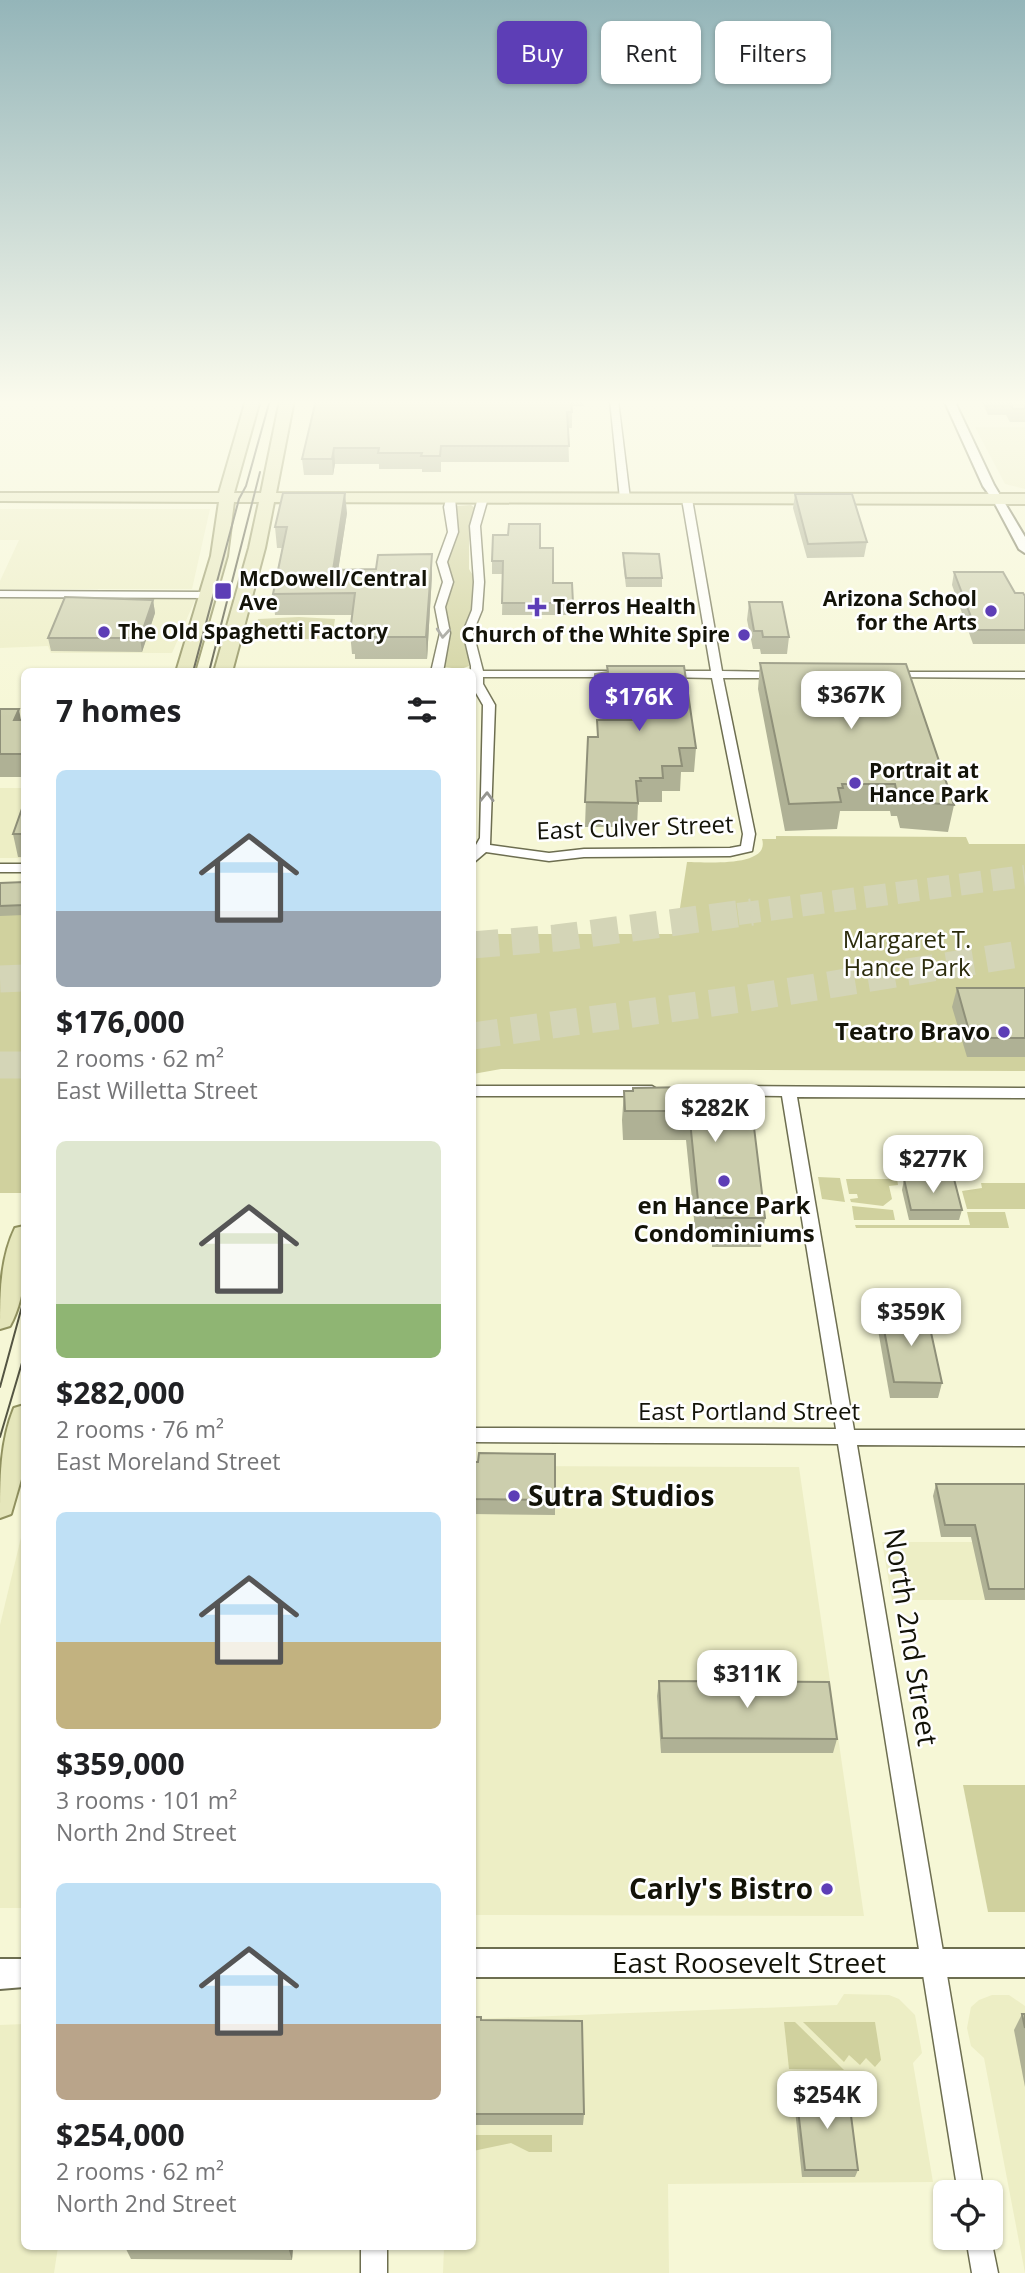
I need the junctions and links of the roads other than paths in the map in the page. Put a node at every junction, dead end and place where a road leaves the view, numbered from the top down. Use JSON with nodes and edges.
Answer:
{"nodes":[{"id":1,"x":227,"y":506,"type":"edge"},
{"id":2,"x":265,"y":506,"type":"edge"},
{"id":3,"x":449,"y":506,"type":"edge"},
{"id":4,"x":481,"y":506,"type":"edge"},
{"id":5,"x":688,"y":506,"type":"edge"},
{"id":6,"x":1003,"y":506,"type":"edge"},
{"id":7,"x":1025,"y":549,"type":"edge"},
{"id":8,"x":0,"y":594,"type":"edge"},
{"id":9,"x":208,"y":594,"type":"junction"},
{"id":10,"x":187,"y":668,"type":"edge"},
{"id":11,"x":224,"y":668,"type":"edge"},
{"id":12,"x":438,"y":668,"type":"edge"},
{"id":13,"x":474,"y":668,"type":"edge"},
{"id":14,"x":476,"y":674,"type":"edge"},
{"id":15,"x":624,"y":674,"type":"edge"},
{"id":16,"x":650,"y":674,"type":"edge"},
{"id":17,"x":717,"y":674,"type":"junction"},
{"id":18,"x":801,"y":675,"type":"edge"},
{"id":19,"x":883,"y":675,"type":"edge"},
{"id":20,"x":1025,"y":675,"type":"edge"},
{"id":21,"x":478,"y":695,"type":"edge"},
{"id":22,"x":483,"y":848,"type":"junction"},
{"id":23,"x":476,"y":856,"type":"edge"},
{"id":24,"x":0,"y":868,"type":"edge"},
{"id":25,"x":21,"y":868,"type":"edge"},
{"id":26,"x":476,"y":1091,"type":"edge"},
{"id":27,"x":666,"y":1091,"type":"edge"},
{"id":28,"x":707,"y":1091,"type":"edge"},
{"id":29,"x":789,"y":1092,"type":"junction"},
{"id":30,"x":1025,"y":1093,"type":"edge"},
{"id":31,"x":21,"y":1246,"type":"edge"},
{"id":32,"x":0,"y":1319,"type":"edge"},
{"id":33,"x":21,"y":1434,"type":"edge"},
{"id":34,"x":476,"y":1435,"type":"edge"},
{"id":35,"x":848,"y":1437,"type":"junction"},
{"id":36,"x":1025,"y":1438,"type":"edge"},
{"id":37,"x":0,"y":1504,"type":"edge"},
{"id":38,"x":476,"y":1963,"type":"edge"},
{"id":39,"x":932,"y":1963,"type":"junction"},
{"id":40,"x":1025,"y":1963,"type":"edge"},
{"id":41,"x":21,"y":1973,"type":"edge"},
{"id":42,"x":0,"y":1974,"type":"edge"},
{"id":43,"x":969,"y":2180,"type":"edge"},
{"id":44,"x":374,"y":2250,"type":"edge"},
{"id":45,"x":981,"y":2250,"type":"edge"},
{"id":46,"x":374,"y":2273,"type":"edge"},
{"id":47,"x":985,"y":2273,"type":"edge"}],
"edges":[{"from":1,"to":9,"type":"main road"},
{"from":2,"to":11,"type":"main road"},
{"from":3,"to":12,"type":"street","one_way":true},
{"from":4,"to":13,"type":"street"},
{"from":5,"to":17,"type":"street"},
{"from":6,"to":7,"type":"street"},
{"from":8,"to":9,"type":"street"},
{"from":9,"to":10,"type":"main road"},
{"from":14,"to":15,"type":"street"},
{"from":16,"to":17,"type":"street"},
{"from":17,"to":18,"type":"street"},
{"from":17,"to":22,"type":"street","name":"East Culver Street"},
{"from":19,"to":20,"type":"street"},
{"from":22,"to":21,"type":"street","one_way":true},
{"from":22,"to":23,"type":"street"},
{"from":24,"to":25,"type":"street"},
{"from":26,"to":27,"type":"street"},
{"from":28,"to":29,"type":"street"},
{"from":29,"to":30,"type":"street"},
{"from":29,"to":35,"type":"street","name":"North 2nd Street"},
{"from":31,"to":32,"type":"main road"},
{"from":33,"to":37,"type":"main road"},
{"from":34,"to":35,"type":"street","name":"East Portland Street"},
{"from":35,"to":36,"type":"street","name":"East Portland Street"},
{"from":35,"to":39,"type":"street","name":"North 2nd Street"},
{"from":38,"to":39,"type":"street","name":"East Roosevelt Street"},
{"from":39,"to":40,"type":"street","name":"East Roosevelt Street"},
{"from":39,"to":43,"type":"street","name":"North 2nd Street"},
{"from":41,"to":42,"type":"street"},
{"from":44,"to":46,"type":"street"},
{"from":45,"to":47,"type":"street"}]}
